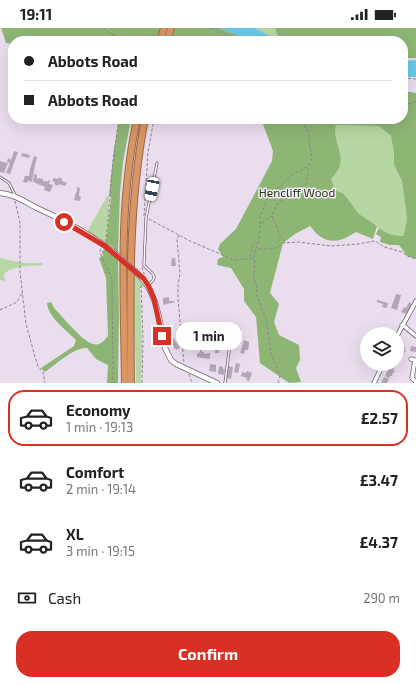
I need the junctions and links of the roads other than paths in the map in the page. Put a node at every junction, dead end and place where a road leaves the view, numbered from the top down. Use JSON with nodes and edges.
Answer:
{"nodes":[{"id":1,"x":136,"y":124,"type":"edge"},
{"id":2,"x":144,"y":124,"type":"edge"},
{"id":3,"x":157,"y":163,"type":"dead end"},
{"id":4,"x":0,"y":177,"type":"edge"},
{"id":5,"x":0,"y":191,"type":"edge"},
{"id":6,"x":16,"y":197,"type":"junction"},
{"id":7,"x":148,"y":285,"type":"junction"},
{"id":8,"x":416,"y":301,"type":"edge"},
{"id":9,"x":402,"y":325,"type":"joint"},
{"id":10,"x":230,"y":336,"type":"dead end"},
{"id":11,"x":416,"y":336,"type":"edge"},
{"id":12,"x":411,"y":359,"type":"dead end"},
{"id":13,"x":380,"y":371,"type":"edge"},
{"id":14,"x":416,"y":382,"type":"edge"},
{"id":15,"x":125,"y":383,"type":"edge"},
{"id":16,"x":131,"y":383,"type":"edge"},
{"id":17,"x":217,"y":383,"type":"edge"},
{"id":18,"x":225,"y":383,"type":"edge"},
{"id":19,"x":374,"y":383,"type":"edge"}],
"edges":[{"from":1,"to":15,"type":"highway"},
{"from":2,"to":16,"type":"highway"},
{"from":3,"to":7,"type":"lane"},
{"from":4,"to":6,"type":"lane"},
{"from":5,"to":6,"type":"street"},
{"from":6,"to":7,"type":"street","bridge":true},
{"from":7,"to":17,"type":"street"},
{"from":8,"to":9,"type":"street"},
{"from":9,"to":11,"type":"street"},
{"from":10,"to":18,"type":"lane"},
{"from":12,"to":14,"type":"street"},
{"from":13,"to":19,"type":"street"}]}
